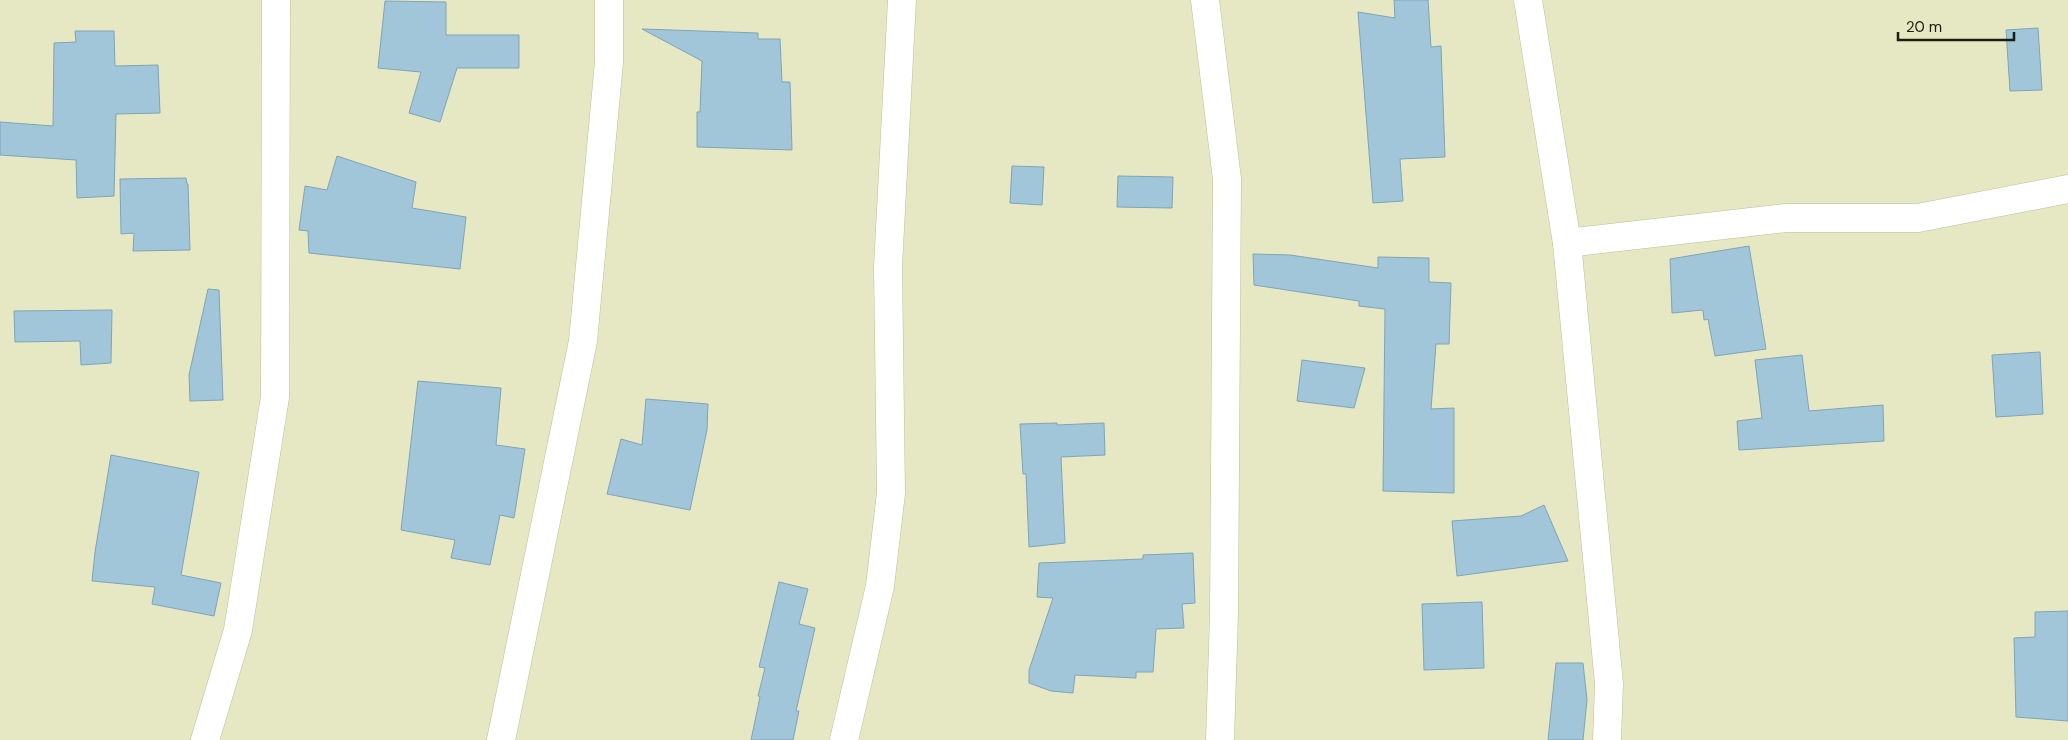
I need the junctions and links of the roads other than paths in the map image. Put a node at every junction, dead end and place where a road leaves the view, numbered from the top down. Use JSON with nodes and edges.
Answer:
{"nodes":[{"id":1,"x":276,"y":0,"type":"edge"},
{"id":2,"x":609,"y":0,"type":"edge"},
{"id":3,"x":902,"y":0,"type":"edge"},
{"id":4,"x":1204,"y":0,"type":"edge"},
{"id":5,"x":1528,"y":0,"type":"edge"},
{"id":6,"x":2068,"y":189,"type":"edge"},
{"id":7,"x":1567,"y":243,"type":"junction"},
{"id":8,"x":205,"y":740,"type":"edge"},
{"id":9,"x":501,"y":740,"type":"edge"},
{"id":10,"x":844,"y":740,"type":"edge"},
{"id":11,"x":1220,"y":740,"type":"edge"},
{"id":12,"x":1607,"y":740,"type":"edge"}],
"edges":[{"from":1,"to":8,"type":"street"},
{"from":2,"to":9,"type":"street"},
{"from":3,"to":10,"type":"street"},
{"from":4,"to":11,"type":"street"},
{"from":5,"to":7,"type":"street"},
{"from":6,"to":7,"type":"street"},
{"from":7,"to":12,"type":"street"}]}
